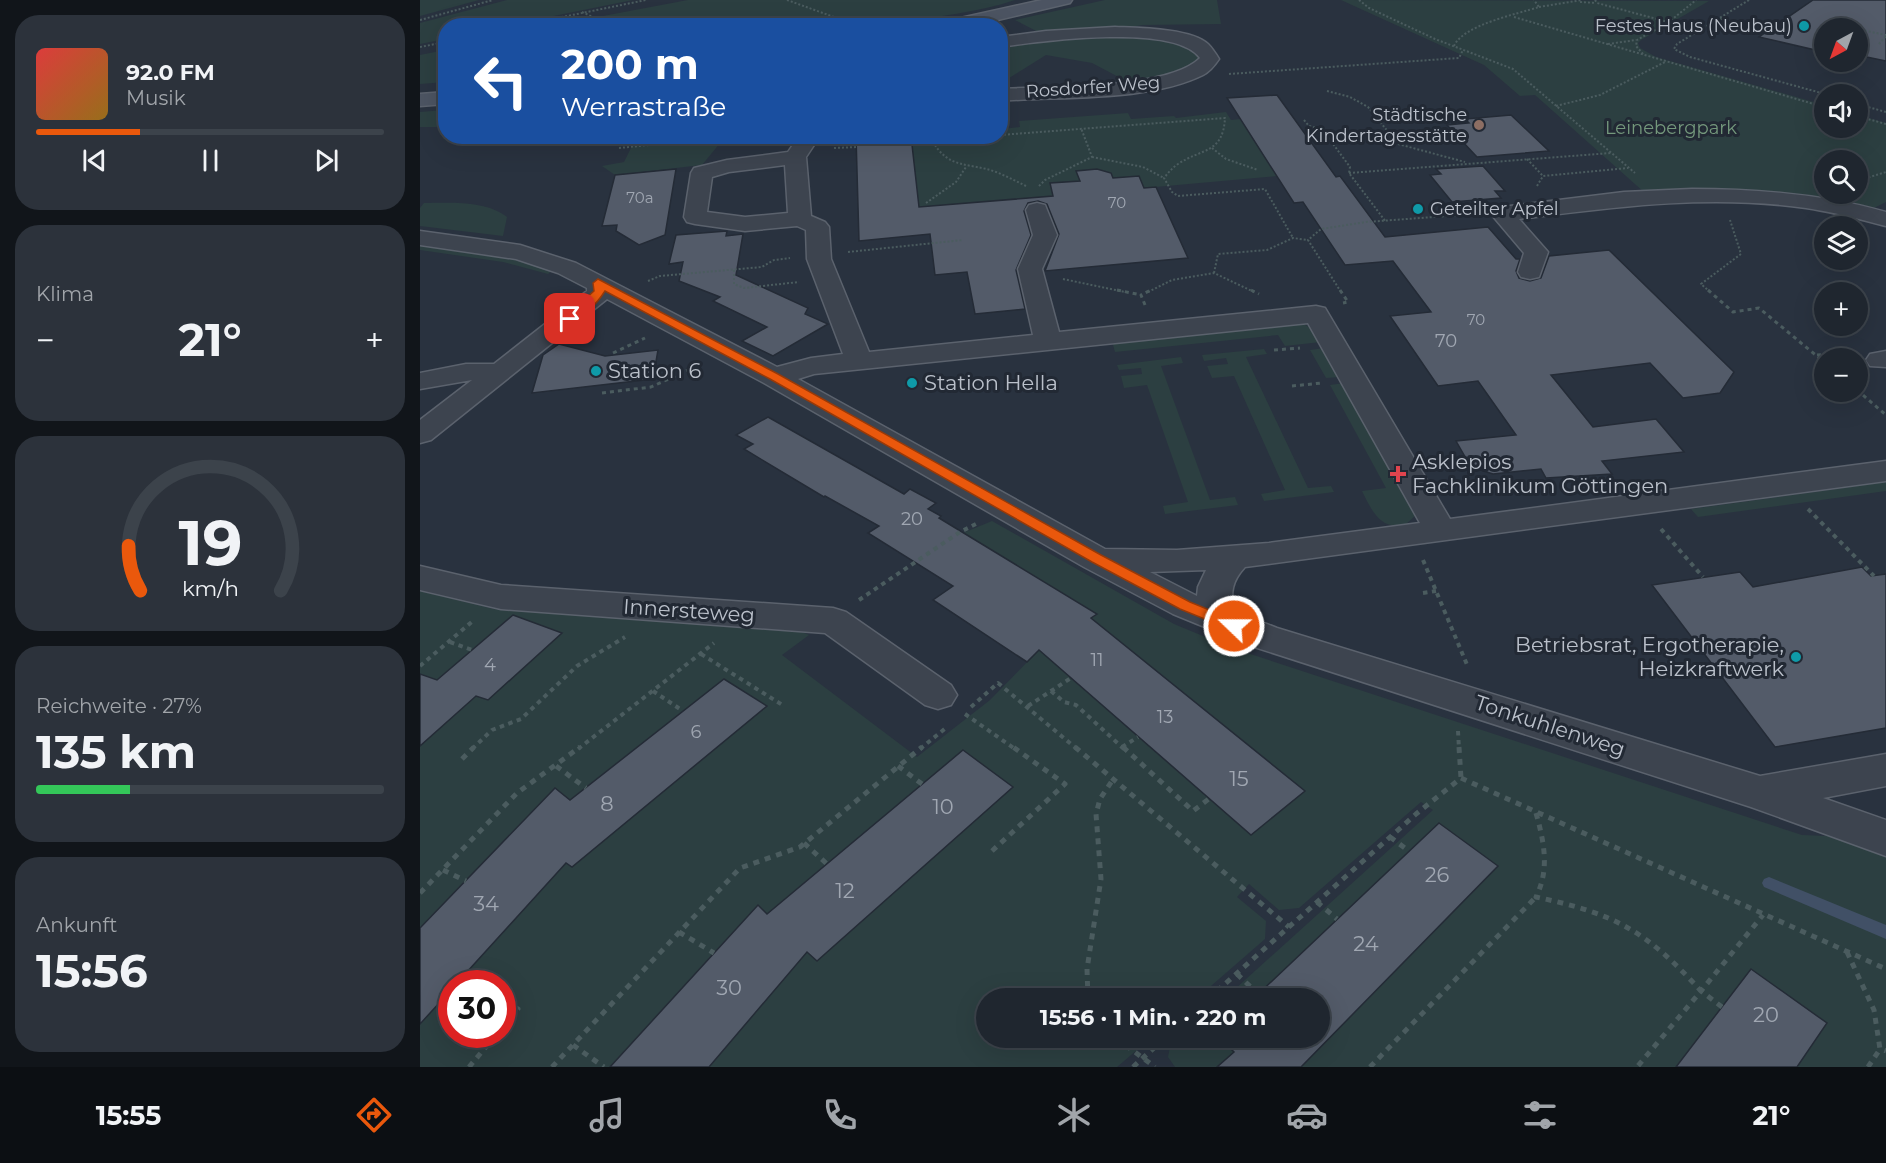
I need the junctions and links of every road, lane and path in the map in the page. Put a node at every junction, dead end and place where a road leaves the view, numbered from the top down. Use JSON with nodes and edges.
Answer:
{"nodes":[{"id":1,"x":493,"y":0,"type":"edge"},
{"id":2,"x":646,"y":0,"type":"edge"},
{"id":3,"x":787,"y":0,"type":"edge"},
{"id":4,"x":1064,"y":0,"type":"edge"},
{"id":5,"x":1359,"y":0,"type":"edge"},
{"id":6,"x":1534,"y":0,"type":"edge"},
{"id":7,"x":1582,"y":0,"type":"edge"},
{"id":8,"x":1696,"y":0,"type":"edge"},
{"id":9,"x":1749,"y":0,"type":"edge"},
{"id":10,"x":1576,"y":1,"type":"edge"},
{"id":11,"x":1596,"y":1,"type":"edge"},
{"id":12,"x":1539,"y":7,"type":"junction"},
{"id":13,"x":582,"y":12,"type":"junction"},
{"id":14,"x":1514,"y":17,"type":"junction"},
{"id":15,"x":555,"y":18,"type":"edge"},
{"id":16,"x":595,"y":18,"type":"edge"},
{"id":17,"x":837,"y":18,"type":"edge"},
{"id":18,"x":983,"y":18,"type":"edge"},
{"id":19,"x":1719,"y":18,"type":"junction"},
{"id":20,"x":420,"y":20,"type":"edge"},
{"id":21,"x":1669,"y":22,"type":"junction"},
{"id":22,"x":1741,"y":24,"type":"dead end"},
{"id":23,"x":1868,"y":31,"type":"edge"},
{"id":24,"x":1886,"y":35,"type":"edge"},
{"id":25,"x":1637,"y":40,"type":"junction"},
{"id":26,"x":1008,"y":41,"type":"edge"},
{"id":27,"x":438,"y":44,"type":"edge"},
{"id":28,"x":1879,"y":44,"type":"dead end"},
{"id":29,"x":1606,"y":45,"type":"junction"},
{"id":30,"x":1454,"y":46,"type":"junction"},
{"id":31,"x":420,"y":47,"type":"edge"},
{"id":32,"x":1462,"y":50,"type":"junction"},
{"id":33,"x":1646,"y":56,"type":"junction"},
{"id":34,"x":1665,"y":62,"type":"junction"},
{"id":35,"x":1220,"y":75,"type":"dead end"},
{"id":36,"x":1327,"y":91,"type":"dead end"},
{"id":37,"x":1814,"y":91,"type":"edge"},
{"id":38,"x":1008,"y":94,"type":"edge"},
{"id":39,"x":438,"y":99,"type":"edge"},
{"id":40,"x":420,"y":100,"type":"edge"},
{"id":41,"x":1814,"y":104,"type":"edge"},
{"id":42,"x":1555,"y":106,"type":"junction"},
{"id":43,"x":1868,"y":107,"type":"edge"},
{"id":44,"x":1886,"y":112,"type":"edge"},
{"id":45,"x":1868,"y":119,"type":"edge"},
{"id":46,"x":1304,"y":120,"type":"dead end"},
{"id":47,"x":1886,"y":124,"type":"edge"},
{"id":48,"x":1081,"y":128,"type":"junction"},
{"id":49,"x":1008,"y":134,"type":"edge"},
{"id":50,"x":805,"y":144,"type":"edge"},
{"id":51,"x":933,"y":144,"type":"edge"},
{"id":52,"x":1212,"y":148,"type":"junction"},
{"id":53,"x":1611,"y":153,"type":"junction"},
{"id":54,"x":1092,"y":157,"type":"junction"},
{"id":55,"x":795,"y":158,"type":"junction"},
{"id":56,"x":1527,"y":159,"type":"junction"},
{"id":57,"x":1469,"y":163,"type":"junction"},
{"id":58,"x":966,"y":167,"type":"junction"},
{"id":59,"x":1258,"y":170,"type":"dead end"},
{"id":60,"x":1886,"y":172,"type":"edge"},
{"id":61,"x":1349,"y":173,"type":"junction"},
{"id":62,"x":1543,"y":176,"type":"dead end"},
{"id":63,"x":1164,"y":178,"type":"junction"},
{"id":64,"x":1868,"y":178,"type":"edge"},
{"id":65,"x":1664,"y":196,"type":"junction"},
{"id":66,"x":1723,"y":196,"type":"junction"},
{"id":67,"x":1036,"y":200,"type":"junction"},
{"id":68,"x":926,"y":203,"type":"dead end"},
{"id":69,"x":1502,"y":214,"type":"junction"},
{"id":70,"x":800,"y":219,"type":"junction"},
{"id":71,"x":1886,"y":219,"type":"edge"},
{"id":72,"x":1386,"y":222,"type":"junction"},
{"id":73,"x":420,"y":238,"type":"edge"},
{"id":74,"x":1293,"y":238,"type":"junction"},
{"id":75,"x":1308,"y":240,"type":"junction"},
{"id":76,"x":821,"y":267,"type":"junction"},
{"id":77,"x":734,"y":270,"type":"dead end"},
{"id":78,"x":1530,"y":272,"type":"dead end"},
{"id":79,"x":1031,"y":273,"type":"junction"},
{"id":80,"x":1214,"y":273,"type":"junction"},
{"id":81,"x":598,"y":283,"type":"junction"},
{"id":82,"x":1142,"y":295,"type":"junction"},
{"id":83,"x":1306,"y":315,"type":"junction"},
{"id":84,"x":1156,"y":330,"type":"junction"},
{"id":85,"x":1048,"y":342,"type":"junction"},
{"id":86,"x":728,"y":352,"type":"junction"},
{"id":87,"x":1814,"y":353,"type":"edge"},
{"id":88,"x":1868,"y":356,"type":"edge"},
{"id":89,"x":1883,"y":360,"type":"edge"},
{"id":90,"x":859,"y":361,"type":"junction"},
{"id":91,"x":500,"y":372,"type":"junction"},
{"id":92,"x":774,"y":377,"type":"junction"},
{"id":93,"x":420,"y":381,"type":"edge"},
{"id":94,"x":602,"y":393,"type":"dead end"},
{"id":95,"x":1868,"y":399,"type":"edge"},
{"id":96,"x":1886,"y":415,"type":"edge"},
{"id":97,"x":420,"y":434,"type":"edge"},
{"id":98,"x":1886,"y":471,"type":"edge"},
{"id":99,"x":1805,"y":506,"type":"dead end"},
{"id":100,"x":1659,"y":526,"type":"dead end"},
{"id":101,"x":1441,"y":531,"type":"junction"},
{"id":102,"x":960,"y":532,"type":"dead end"},
{"id":103,"x":1234,"y":558,"type":"junction"},
{"id":104,"x":1422,"y":558,"type":"dead end"},
{"id":105,"x":1096,"y":559,"type":"junction"},
{"id":106,"x":1874,"y":576,"type":"dead end"},
{"id":107,"x":1703,"y":577,"type":"dead end"},
{"id":108,"x":420,"y":578,"type":"edge"},
{"id":109,"x":1436,"y":591,"type":"junction"},
{"id":110,"x":1423,"y":593,"type":"dead end"},
{"id":111,"x":501,"y":597,"type":"junction"},
{"id":112,"x":652,"y":608,"type":"junction"},
{"id":113,"x":750,"y":615,"type":"junction"},
{"id":114,"x":1219,"y":620,"type":"junction"},
{"id":115,"x":833,"y":621,"type":"junction"},
{"id":116,"x":449,"y":641,"type":"junction"},
{"id":117,"x":472,"y":650,"type":"dead end"},
{"id":118,"x":700,"y":654,"type":"junction"},
{"id":119,"x":420,"y":666,"type":"edge"},
{"id":120,"x":1071,"y":678,"type":"dead end"},
{"id":121,"x":653,"y":691,"type":"junction"},
{"id":122,"x":1051,"y":691,"type":"junction"},
{"id":123,"x":1463,"y":699,"type":"junction"},
{"id":124,"x":951,"y":704,"type":"junction"},
{"id":125,"x":784,"y":706,"type":"dead end"},
{"id":126,"x":1028,"y":706,"type":"junction"},
{"id":127,"x":683,"y":711,"type":"dead end"},
{"id":128,"x":1138,"y":736,"type":"dead end"},
{"id":129,"x":1122,"y":747,"type":"junction"},
{"id":130,"x":462,"y":759,"type":"dead end"},
{"id":131,"x":556,"y":766,"type":"junction"},
{"id":132,"x":898,"y":766,"type":"junction"},
{"id":133,"x":1886,"y":770,"type":"edge"},
{"id":134,"x":1461,"y":778,"type":"junction"},
{"id":135,"x":1113,"y":781,"type":"junction"},
{"id":136,"x":922,"y":784,"type":"dead end"},
{"id":137,"x":586,"y":788,"type":"dead end"},
{"id":138,"x":1760,"y":793,"type":"junction"},
{"id":139,"x":1210,"y":798,"type":"dead end"},
{"id":140,"x":1536,"y":812,"type":"junction"},
{"id":141,"x":1390,"y":837,"type":"junction"},
{"id":142,"x":1886,"y":838,"type":"edge"},
{"id":143,"x":804,"y":843,"type":"junction"},
{"id":144,"x":992,"y":851,"type":"dead end"},
{"id":145,"x":1409,"y":851,"type":"dead end"},
{"id":146,"x":827,"y":864,"type":"dead end"},
{"id":147,"x":443,"y":870,"type":"junction"},
{"id":148,"x":466,"y":881,"type":"dead end"},
{"id":149,"x":420,"y":893,"type":"edge"},
{"id":150,"x":1536,"y":897,"type":"junction"},
{"id":151,"x":1317,"y":902,"type":"junction"},
{"id":152,"x":1762,"y":915,"type":"junction"},
{"id":153,"x":1337,"y":919,"type":"dead end"},
{"id":154,"x":1289,"y":927,"type":"junction"},
{"id":155,"x":679,"y":932,"type":"junction"},
{"id":156,"x":1846,"y":952,"type":"junction"},
{"id":157,"x":714,"y":953,"type":"dead end"},
{"id":158,"x":1886,"y":969,"type":"edge"},
{"id":159,"x":1237,"y":974,"type":"junction"},
{"id":160,"x":1086,"y":988,"type":"edge"},
{"id":161,"x":1221,"y":988,"type":"edge"},
{"id":162,"x":1252,"y":988,"type":"edge"},
{"id":163,"x":1701,"y":991,"type":"junction"},
{"id":164,"x":1722,"y":1007,"type":"dead end"},
{"id":165,"x":573,"y":1044,"type":"junction"},
{"id":166,"x":485,"y":1048,"type":"edge"},
{"id":167,"x":1129,"y":1048,"type":"edge"},
{"id":168,"x":1154,"y":1048,"type":"edge"},
{"id":169,"x":1883,"y":1050,"type":"edge"},
{"id":170,"x":1142,"y":1058,"type":"junction"},
{"id":171,"x":1640,"y":1066,"type":"edge"},
{"id":172,"x":469,"y":1067,"type":"edge"},
{"id":173,"x":552,"y":1067,"type":"edge"},
{"id":174,"x":604,"y":1067,"type":"edge"},
{"id":175,"x":1133,"y":1067,"type":"edge"},
{"id":176,"x":1155,"y":1067,"type":"edge"},
{"id":177,"x":1370,"y":1067,"type":"edge"},
{"id":178,"x":1868,"y":1067,"type":"edge"}],
"edges":[{"from":1,"to":20,"type":"path"},
{"from":2,"to":13,"type":"path"},
{"from":3,"to":17,"type":"path"},
{"from":4,"to":18,"type":"main road"},
{"from":5,"to":30,"type":"path"},
{"from":6,"to":12,"type":"path"},
{"from":7,"to":10,"type":"path"},
{"from":8,"to":21,"type":"path"},
{"from":9,"to":19,"type":"path"},
{"from":10,"to":11,"type":"path"},
{"from":10,"to":12,"type":"path"},
{"from":11,"to":21,"type":"path"},
{"from":12,"to":14,"type":"path"},
{"from":13,"to":15,"type":"path"},
{"from":13,"to":16,"type":"path"},
{"from":14,"to":29,"type":"path"},
{"from":14,"to":30,"type":"path"},
{"from":19,"to":22,"type":"path"},
{"from":19,"to":37,"type":"path"},
{"from":21,"to":25,"type":"path"},
{"from":23,"to":24,"type":"path"},
{"from":24,"to":28,"type":"path"},
{"from":25,"to":29,"type":"path"},
{"from":25,"to":33,"type":"path"},
{"from":26,"to":38,"type":"street","name":"Rosdorfer Weg"},
{"from":27,"to":31,"type":"path"},
{"from":29,"to":33,"type":"path"},
{"from":30,"to":32,"type":"path"},
{"from":32,"to":35,"type":"path"},
{"from":32,"to":42,"type":"path"},
{"from":33,"to":34,"type":"path"},
{"from":34,"to":41,"type":"path"},
{"from":34,"to":42,"type":"path"},
{"from":36,"to":57,"type":"path"},
{"from":39,"to":40,"type":"main road"},
{"from":42,"to":53,"type":"path"},
{"from":43,"to":44,"type":"path"},
{"from":45,"to":47,"type":"path"},
{"from":46,"to":61,"type":"path"},
{"from":48,"to":49,"type":"path"},
{"from":48,"to":52,"type":"path"},
{"from":48,"to":54,"type":"path"},
{"from":50,"to":55,"type":"street"},
{"from":51,"to":58,"type":"path"},
{"from":52,"to":59,"type":"path"},
{"from":52,"to":63,"type":"path"},
{"from":53,"to":56,"type":"path"},
{"from":53,"to":65,"type":"path"},
{"from":54,"to":63,"type":"path"},
{"from":54,"to":67,"type":"path"},
{"from":55,"to":70,"type":"street"},
{"from":55,"to":70,"type":"street"},
{"from":56,"to":57,"type":"path"},
{"from":56,"to":62,"type":"path"},
{"from":57,"to":61,"type":"path"},
{"from":58,"to":67,"type":"path"},
{"from":58,"to":68,"type":"path"},
{"from":60,"to":64,"type":"path"},
{"from":61,"to":72,"type":"path"},
{"from":63,"to":74,"type":"path"},
{"from":65,"to":66,"type":"street"},
{"from":65,"to":69,"type":"street"},
{"from":66,"to":71,"type":"street"},
{"from":66,"to":87,"type":"path"},
{"from":67,"to":79,"type":"street"},
{"from":69,"to":72,"type":"path"},
{"from":69,"to":78,"type":"street"},
{"from":70,"to":76,"type":"street"},
{"from":72,"to":75,"type":"path"},
{"from":73,"to":81,"type":"street","name":"Tonkuhlenweg"},
{"from":74,"to":75,"type":"path"},
{"from":74,"to":80,"type":"path"},
{"from":75,"to":83,"type":"path"},
{"from":76,"to":77,"type":"path"},
{"from":76,"to":90,"type":"street"},
{"from":79,"to":82,"type":"path"},
{"from":79,"to":85,"type":"street"},
{"from":80,"to":82,"type":"path"},
{"from":80,"to":83,"type":"path"},
{"from":81,"to":86,"type":"street","name":"Tonkuhlenweg"},
{"from":81,"to":91,"type":"street"},
{"from":82,"to":84,"type":"path"},
{"from":83,"to":84,"type":"street"},
{"from":83,"to":101,"type":"street"},
{"from":84,"to":85,"type":"street"},
{"from":85,"to":90,"type":"street"},
{"from":86,"to":92,"type":"street","name":"Tonkuhlenweg"},
{"from":86,"to":94,"type":"path"},
{"from":88,"to":89,"type":"path"},
{"from":90,"to":92,"type":"street"},
{"from":91,"to":93,"type":"street"},
{"from":91,"to":97,"type":"street"},
{"from":92,"to":105,"type":"street","name":"Tonkuhlenweg"},
{"from":95,"to":96,"type":"path"},
{"from":98,"to":101,"type":"street","name":"Tonkuhlenweg"},
{"from":99,"to":106,"type":"path"},
{"from":100,"to":107,"type":"path"},
{"from":101,"to":103,"type":"street","name":"Tonkuhlenweg"},
{"from":102,"to":115,"type":"path"},
{"from":103,"to":105,"type":"street","name":"Tonkuhlenweg"},
{"from":103,"to":114,"type":"street"},
{"from":104,"to":109,"type":"path"},
{"from":105,"to":114,"type":"street","name":"Tonkuhlenweg"},
{"from":108,"to":111,"type":"street","name":"Innersteweg"},
{"from":109,"to":110,"type":"path"},
{"from":109,"to":123,"type":"path"},
{"from":111,"to":112,"type":"street","name":"Innersteweg"},
{"from":111,"to":116,"type":"path"},
{"from":112,"to":113,"type":"street","name":"Innersteweg"},
{"from":112,"to":130,"type":"path"},
{"from":113,"to":115,"type":"street","name":"Innersteweg"},
{"from":113,"to":118,"type":"path"},
{"from":114,"to":123,"type":"street","name":"Tonkuhlenweg"},
{"from":115,"to":124,"type":"street"},
{"from":116,"to":117,"type":"path"},
{"from":116,"to":119,"type":"path"},
{"from":118,"to":121,"type":"path"},
{"from":118,"to":125,"type":"path"},
{"from":120,"to":122,"type":"path"},
{"from":121,"to":127,"type":"path"},
{"from":121,"to":131,"type":"path"},
{"from":122,"to":126,"type":"path"},
{"from":122,"to":129,"type":"path"},
{"from":123,"to":134,"type":"path"},
{"from":123,"to":138,"type":"street","name":"Tonkuhlenweg"},
{"from":124,"to":126,"type":"path"},
{"from":124,"to":132,"type":"path"},
{"from":124,"to":144,"type":"path"},
{"from":126,"to":135,"type":"path"},
{"from":128,"to":129,"type":"path"},
{"from":129,"to":139,"type":"path"},
{"from":131,"to":137,"type":"path"},
{"from":131,"to":147,"type":"path"},
{"from":132,"to":136,"type":"path"},
{"from":132,"to":143,"type":"path"},
{"from":133,"to":138,"type":"street","name":"Tonkuhlenweg"},
{"from":134,"to":140,"type":"path"},
{"from":134,"to":141,"type":"path"},
{"from":135,"to":154,"type":"path"},
{"from":135,"to":160,"type":"path"},
{"from":138,"to":142,"type":"street"},
{"from":140,"to":150,"type":"path"},
{"from":140,"to":152,"type":"path"},
{"from":141,"to":145,"type":"path"},
{"from":141,"to":151,"type":"path"},
{"from":143,"to":146,"type":"path"},
{"from":143,"to":155,"type":"path"},
{"from":147,"to":148,"type":"path"},
{"from":147,"to":149,"type":"path"},
{"from":150,"to":163,"type":"path"},
{"from":150,"to":177,"type":"path"},
{"from":151,"to":153,"type":"path"},
{"from":151,"to":154,"type":"path"},
{"from":152,"to":156,"type":"path"},
{"from":152,"to":163,"type":"path"},
{"from":154,"to":159,"type":"path"},
{"from":155,"to":157,"type":"path"},
{"from":155,"to":165,"type":"path"},
{"from":156,"to":158,"type":"path"},
{"from":156,"to":169,"type":"path"},
{"from":159,"to":161,"type":"path"},
{"from":159,"to":162,"type":"path"},
{"from":163,"to":164,"type":"path"},
{"from":163,"to":171,"type":"path"},
{"from":165,"to":173,"type":"path"},
{"from":165,"to":174,"type":"path"},
{"from":166,"to":172,"type":"path"},
{"from":167,"to":170,"type":"path"},
{"from":168,"to":170,"type":"path"},
{"from":169,"to":178,"type":"path"},
{"from":170,"to":175,"type":"path"},
{"from":170,"to":176,"type":"path"}]}
